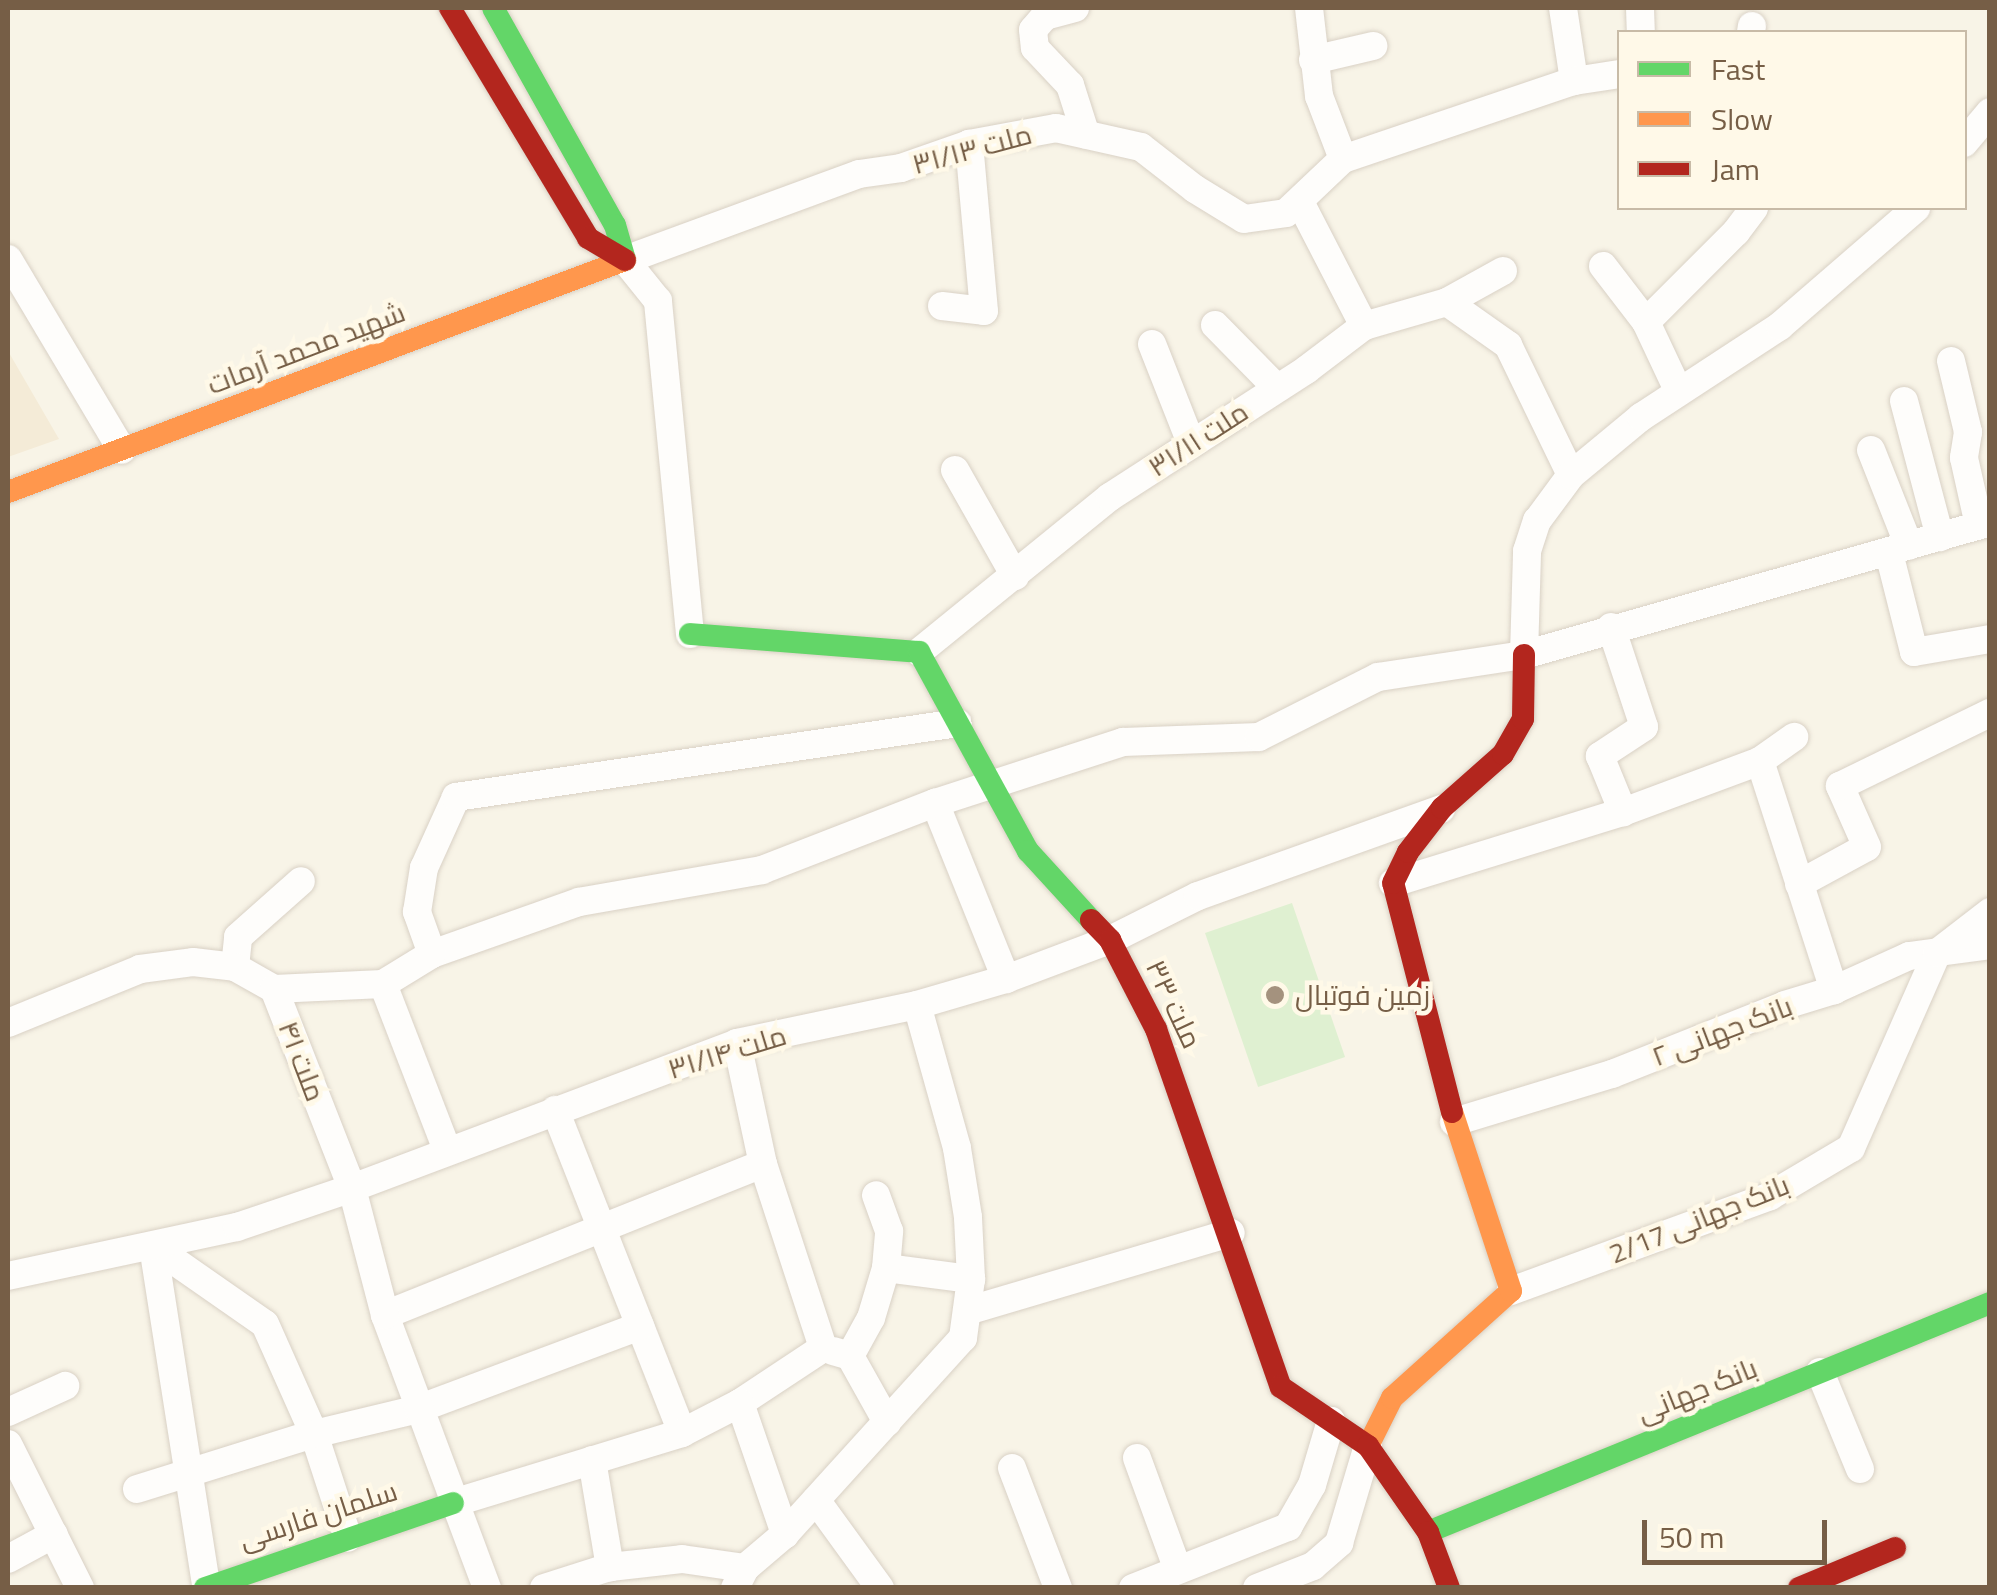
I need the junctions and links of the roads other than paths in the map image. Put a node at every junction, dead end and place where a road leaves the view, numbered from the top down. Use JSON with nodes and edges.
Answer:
{"nodes":[{"id":1,"x":450,"y":8,"type":"edge"},
{"id":2,"x":493,"y":8,"type":"edge"},
{"id":3,"x":1075,"y":8,"type":"edge"},
{"id":4,"x":1309,"y":8,"type":"edge"},
{"id":5,"x":1563,"y":8,"type":"edge"},
{"id":6,"x":1373,"y":46,"type":"dead end"},
{"id":7,"x":1313,"y":60,"type":"junction"},
{"id":8,"x":1617,"y":74,"type":"edge"},
{"id":9,"x":1574,"y":80,"type":"junction"},
{"id":10,"x":1990,"y":112,"type":"edge"},
{"id":11,"x":1086,"y":135,"type":"junction"},
{"id":12,"x":1967,"y":139,"type":"edge"},
{"id":13,"x":970,"y":144,"type":"junction"},
{"id":14,"x":1344,"y":160,"type":"junction"},
{"id":15,"x":1300,"y":202,"type":"junction"},
{"id":16,"x":1752,"y":210,"type":"edge"},
{"id":17,"x":1914,"y":210,"type":"edge"},
{"id":18,"x":8,"y":259,"type":"edge"},
{"id":19,"x":624,"y":260,"type":"junction"},
{"id":20,"x":1602,"y":266,"type":"dead end"},
{"id":21,"x":1503,"y":271,"type":"dead end"},
{"id":22,"x":1447,"y":302,"type":"junction"},
{"id":23,"x":942,"y":306,"type":"dead end"},
{"id":24,"x":1646,"y":322,"type":"junction"},
{"id":25,"x":1215,"y":325,"type":"dead end"},
{"id":26,"x":1364,"y":326,"type":"junction"},
{"id":27,"x":1152,"y":344,"type":"dead end"},
{"id":28,"x":1951,"y":361,"type":"dead end"},
{"id":29,"x":1277,"y":388,"type":"junction"},
{"id":30,"x":1679,"y":392,"type":"junction"},
{"id":31,"x":1904,"y":402,"type":"dead end"},
{"id":32,"x":1191,"y":443,"type":"junction"},
{"id":33,"x":122,"y":450,"type":"junction"},
{"id":34,"x":1871,"y":450,"type":"dead end"},
{"id":35,"x":955,"y":470,"type":"dead end"},
{"id":36,"x":1571,"y":475,"type":"junction"},
{"id":37,"x":8,"y":492,"type":"edge"},
{"id":38,"x":1984,"y":523,"type":"edge"},
{"id":39,"x":1940,"y":537,"type":"junction"},
{"id":40,"x":1899,"y":550,"type":"junction"},
{"id":41,"x":1016,"y":576,"type":"junction"},
{"id":42,"x":1610,"y":627,"type":"junction"},
{"id":43,"x":690,"y":634,"type":"joint"},
{"id":44,"x":1990,"y":639,"type":"edge"},
{"id":45,"x":920,"y":652,"type":"junction"},
{"id":46,"x":1524,"y":656,"type":"junction"},
{"id":47,"x":1990,"y":714,"type":"edge"},
{"id":48,"x":958,"y":723,"type":"junction"},
{"id":49,"x":1794,"y":737,"type":"dead end"},
{"id":50,"x":1760,"y":760,"type":"junction"},
{"id":51,"x":992,"y":785,"type":"junction"},
{"id":52,"x":935,"y":803,"type":"junction"},
{"id":53,"x":1442,"y":808,"type":"junction"},
{"id":54,"x":1624,"y":812,"type":"junction"},
{"id":55,"x":302,"y":881,"type":"dead end"},
{"id":56,"x":1393,"y":882,"type":"junction"},
{"id":57,"x":1799,"y":884,"type":"junction"},
{"id":58,"x":1990,"y":912,"type":"edge"},
{"id":59,"x":1110,"y":940,"type":"junction"},
{"id":60,"x":1990,"y":945,"type":"edge"},
{"id":61,"x":1937,"y":953,"type":"junction"},
{"id":62,"x":432,"y":954,"type":"junction"},
{"id":63,"x":235,"y":966,"type":"junction"},
{"id":64,"x":1006,"y":979,"type":"junction"},
{"id":65,"x":383,"y":984,"type":"junction"},
{"id":66,"x":274,"y":990,"type":"junction"},
{"id":67,"x":1834,"y":990,"type":"junction"},
{"id":68,"x":917,"y":1005,"type":"junction"},
{"id":69,"x":8,"y":1024,"type":"edge"},
{"id":70,"x":737,"y":1043,"type":"junction"},
{"id":71,"x":555,"y":1110,"type":"junction"},
{"id":72,"x":1454,"y":1122,"type":"junction"},
{"id":73,"x":447,"y":1150,"type":"junction"},
{"id":74,"x":763,"y":1164,"type":"junction"},
{"id":75,"x":352,"y":1188,"type":"junction"},
{"id":76,"x":876,"y":1195,"type":"dead end"},
{"id":77,"x":603,"y":1229,"type":"junction"},
{"id":78,"x":1231,"y":1233,"type":"junction"},
{"id":79,"x":154,"y":1246,"type":"junction"},
{"id":80,"x":886,"y":1268,"type":"junction"},
{"id":81,"x":8,"y":1276,"type":"edge"},
{"id":82,"x":971,"y":1279,"type":"junction"},
{"id":83,"x":1511,"y":1291,"type":"junction"},
{"id":84,"x":1990,"y":1303,"type":"edge"},
{"id":85,"x":967,"y":1310,"type":"junction"},
{"id":86,"x":384,"y":1315,"type":"junction"},
{"id":87,"x":640,"y":1326,"type":"junction"},
{"id":88,"x":836,"y":1352,"type":"junction"},
{"id":89,"x":1820,"y":1372,"type":"junction"},
{"id":90,"x":65,"y":1386,"type":"dead end"},
{"id":91,"x":740,"y":1403,"type":"junction"},
{"id":92,"x":418,"y":1409,"type":"junction"},
{"id":93,"x":8,"y":1412,"type":"edge"},
{"id":94,"x":1331,"y":1421,"type":"junction"},
{"id":95,"x":887,"y":1422,"type":"junction"},
{"id":96,"x":682,"y":1433,"type":"junction"},
{"id":97,"x":314,"y":1434,"type":"junction"},
{"id":98,"x":8,"y":1444,"type":"edge"},
{"id":99,"x":1368,"y":1446,"type":"junction"},
{"id":100,"x":1136,"y":1458,"type":"dead end"},
{"id":101,"x":592,"y":1460,"type":"junction"},
{"id":102,"x":1012,"y":1468,"type":"dead end"},
{"id":103,"x":1860,"y":1469,"type":"dead end"},
{"id":104,"x":187,"y":1474,"type":"junction"},
{"id":105,"x":137,"y":1488,"type":"dead end"},
{"id":106,"x":816,"y":1500,"type":"junction"},
{"id":107,"x":453,"y":1503,"type":"junction"},
{"id":108,"x":1428,"y":1532,"type":"junction"},
{"id":109,"x":54,"y":1534,"type":"junction"},
{"id":110,"x":785,"y":1534,"type":"junction"},
{"id":111,"x":348,"y":1538,"type":"junction"},
{"id":112,"x":1895,"y":1548,"type":"dead end"},
{"id":113,"x":8,"y":1559,"type":"edge"},
{"id":114,"x":610,"y":1566,"type":"junction"},
{"id":115,"x":1178,"y":1570,"type":"junction"},
{"id":116,"x":740,"y":1578,"type":"edge"},
{"id":117,"x":205,"y":1586,"type":"edge"},
{"id":118,"x":80,"y":1588,"type":"edge"},
{"id":119,"x":487,"y":1588,"type":"edge"},
{"id":120,"x":544,"y":1588,"type":"edge"},
{"id":121,"x":880,"y":1588,"type":"edge"},
{"id":122,"x":1058,"y":1588,"type":"edge"},
{"id":123,"x":1133,"y":1588,"type":"edge"},
{"id":124,"x":1257,"y":1588,"type":"edge"},
{"id":125,"x":1449,"y":1588,"type":"edge"},
{"id":126,"x":1799,"y":1588,"type":"edge"}],
"edges":[{"from":1,"to":19,"type":"street"},
{"from":2,"to":19,"type":"street"},
{"from":3,"to":11,"type":"street"},
{"from":4,"to":7,"type":"street"},
{"from":5,"to":9,"type":"street"},
{"from":6,"to":7,"type":"street"},
{"from":7,"to":14,"type":"street"},
{"from":8,"to":9,"type":"street","name":"ملت ۳۱/۱۳"},
{"from":9,"to":14,"type":"street","name":"ملت ۳۱/۱۳"},
{"from":10,"to":12,"type":"street"},
{"from":11,"to":13,"type":"street","name":"ملت ۳۱/۱۳"},
{"from":11,"to":15,"type":"street","name":"ملت ۳۱/۱۳"},
{"from":13,"to":19,"type":"street","name":"ملت ۳۱/۱۳"},
{"from":13,"to":23,"type":"street"},
{"from":14,"to":15,"type":"street","name":"ملت ۳۱/۱۳"},
{"from":15,"to":26,"type":"street"},
{"from":16,"to":24,"type":"street"},
{"from":17,"to":30,"type":"street"},
{"from":18,"to":33,"type":"street"},
{"from":19,"to":33,"type":"street","name":"شهید محمد آرمات"},
{"from":19,"to":43,"type":"street"},
{"from":20,"to":24,"type":"street"},
{"from":21,"to":22,"type":"street","name":"ملت ۳۱/۱۱"},
{"from":22,"to":26,"type":"street","name":"ملت ۳۱/۱۱"},
{"from":22,"to":36,"type":"street"},
{"from":24,"to":30,"type":"street"},
{"from":25,"to":29,"type":"street"},
{"from":26,"to":29,"type":"street","name":"ملت ۳۱/۱۱"},
{"from":27,"to":32,"type":"street"},
{"from":28,"to":38,"type":"street"},
{"from":29,"to":32,"type":"street","name":"ملت ۳۱/۱۱"},
{"from":30,"to":36,"type":"street"},
{"from":31,"to":39,"type":"street"},
{"from":32,"to":41,"type":"street","name":"ملت ۳۱/۱۱"},
{"from":33,"to":37,"type":"street","name":"شهید محمد آرمات"},
{"from":34,"to":40,"type":"street"},
{"from":35,"to":41,"type":"street"},
{"from":36,"to":46,"type":"street"},
{"from":38,"to":39,"type":"street","name":"ملت ۴۱"},
{"from":39,"to":40,"type":"street","name":"ملت ۴۱"},
{"from":40,"to":42,"type":"street","name":"ملت ۴۱"},
{"from":40,"to":44,"type":"street"},
{"from":41,"to":45,"type":"street","name":"ملت ۳۱/۱۱"},
{"from":42,"to":46,"type":"street","name":"ملت ۴۱"},
{"from":42,"to":54,"type":"street"},
{"from":43,"to":45,"type":"street"},
{"from":45,"to":48,"type":"street","name":"ملت ۳۳"},
{"from":46,"to":51,"type":"street","name":"ملت ۴۱"},
{"from":46,"to":53,"type":"street"},
{"from":47,"to":57,"type":"street"},
{"from":48,"to":51,"type":"street","name":"ملت ۳۳"},
{"from":48,"to":62,"type":"street"},
{"from":49,"to":50,"type":"street"},
{"from":50,"to":54,"type":"street"},
{"from":50,"to":57,"type":"street"},
{"from":51,"to":52,"type":"street","name":"ملت ۴۱"},
{"from":51,"to":59,"type":"street","name":"ملت ۳۳"},
{"from":52,"to":62,"type":"street","name":"ملت ۴۱"},
{"from":52,"to":64,"type":"street"},
{"from":53,"to":56,"type":"street"},
{"from":53,"to":59,"type":"street","name":"ملت ۳۱/۱۴"},
{"from":54,"to":56,"type":"street"},
{"from":55,"to":63,"type":"street"},
{"from":56,"to":72,"type":"street"},
{"from":57,"to":67,"type":"street"},
{"from":58,"to":61,"type":"street"},
{"from":59,"to":64,"type":"street","name":"ملت ۳۱/۱۴"},
{"from":59,"to":78,"type":"street","name":"ملت ۳۳"},
{"from":60,"to":61,"type":"street","name":"بانک جهانی ۲"},
{"from":61,"to":67,"type":"street","name":"بانک جهانی ۲"},
{"from":61,"to":83,"type":"street","name":"بانک جهانی 2/17"},
{"from":62,"to":65,"type":"street","name":"ملت ۴۱"},
{"from":63,"to":66,"type":"street"},
{"from":63,"to":69,"type":"street"},
{"from":64,"to":68,"type":"street","name":"ملت ۳۱/۱۴"},
{"from":65,"to":66,"type":"street","name":"ملت ۴۱"},
{"from":65,"to":73,"type":"street"},
{"from":66,"to":75,"type":"street","name":"ملت ۴۱"},
{"from":67,"to":72,"type":"street","name":"بانک جهانی ۲"},
{"from":68,"to":70,"type":"street","name":"ملت ۳۱/۱۴"},
{"from":68,"to":82,"type":"street"},
{"from":70,"to":71,"type":"street","name":"ملت ۳۱/۱۴"},
{"from":70,"to":74,"type":"street"},
{"from":71,"to":73,"type":"street","name":"ملت ۳۱/۱۴"},
{"from":71,"to":77,"type":"street"},
{"from":72,"to":83,"type":"street"},
{"from":73,"to":75,"type":"street","name":"ملت ۳۱/۱۴"},
{"from":74,"to":77,"type":"street"},
{"from":74,"to":88,"type":"street"},
{"from":75,"to":79,"type":"street","name":"ملت ۳۱/۱۴"},
{"from":75,"to":86,"type":"street","name":"ملت ۴۱"},
{"from":76,"to":80,"type":"street"},
{"from":77,"to":86,"type":"street"},
{"from":77,"to":87,"type":"street"},
{"from":78,"to":85,"type":"street"},
{"from":78,"to":94,"type":"street","name":"ملت ۳۳"},
{"from":79,"to":81,"type":"street","name":"ملت ۳۱/۱۴"},
{"from":79,"to":97,"type":"street"},
{"from":79,"to":104,"type":"street"},
{"from":80,"to":82,"type":"street"},
{"from":80,"to":88,"type":"street"},
{"from":82,"to":85,"type":"street"},
{"from":83,"to":99,"type":"street"},
{"from":84,"to":89,"type":"street","name":"بانک جهانی"},
{"from":85,"to":95,"type":"street"},
{"from":86,"to":92,"type":"street","name":"ملت ۴۱"},
{"from":87,"to":92,"type":"street"},
{"from":87,"to":96,"type":"street"},
{"from":88,"to":91,"type":"street"},
{"from":88,"to":95,"type":"street"},
{"from":89,"to":103,"type":"street"},
{"from":89,"to":108,"type":"street","name":"بانک جهانی"},
{"from":90,"to":93,"type":"street"},
{"from":91,"to":96,"type":"street"},
{"from":91,"to":110,"type":"street"},
{"from":92,"to":97,"type":"street"},
{"from":92,"to":107,"type":"street","name":"ملت ۴۱"},
{"from":94,"to":99,"type":"street","name":"ملت ۳۳"},
{"from":94,"to":115,"type":"street"},
{"from":95,"to":106,"type":"street"},
{"from":96,"to":101,"type":"street"},
{"from":97,"to":104,"type":"street"},
{"from":97,"to":111,"type":"street"},
{"from":98,"to":109,"type":"street"},
{"from":99,"to":108,"type":"street","name":"ملت ۳۳"},
{"from":99,"to":124,"type":"street"},
{"from":100,"to":115,"type":"street"},
{"from":101,"to":107,"type":"street"},
{"from":101,"to":114,"type":"street"},
{"from":102,"to":122,"type":"street"},
{"from":104,"to":105,"type":"street"},
{"from":104,"to":117,"type":"street"},
{"from":106,"to":110,"type":"street"},
{"from":106,"to":121,"type":"street"},
{"from":107,"to":111,"type":"street","name":"سلمان فارسی"},
{"from":107,"to":119,"type":"street","name":"ملت ۴۱"},
{"from":108,"to":125,"type":"street","name":"ملت ۳۳"},
{"from":109,"to":113,"type":"street"},
{"from":109,"to":118,"type":"street"},
{"from":110,"to":116,"type":"street"},
{"from":111,"to":117,"type":"street","name":"سلمان فارسی"},
{"from":112,"to":126,"type":"street"},
{"from":114,"to":116,"type":"street"},
{"from":114,"to":120,"type":"street"},
{"from":115,"to":123,"type":"street"}]}
